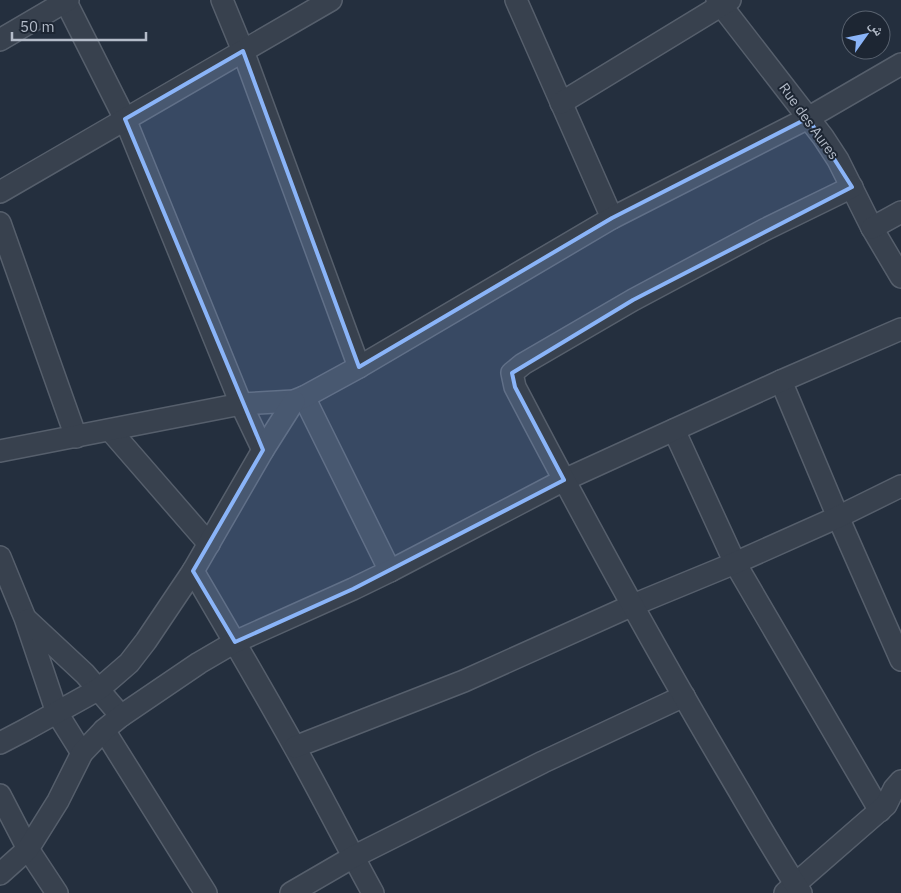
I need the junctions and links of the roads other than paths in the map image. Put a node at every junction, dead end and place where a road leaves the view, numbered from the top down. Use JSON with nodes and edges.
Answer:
{"nodes":[{"id":1,"x":66,"y":0,"type":"edge"},
{"id":2,"x":222,"y":0,"type":"edge"},
{"id":3,"x":331,"y":0,"type":"edge"},
{"id":4,"x":516,"y":0,"type":"edge"},
{"id":5,"x":723,"y":2,"type":"edge"},
{"id":6,"x":0,"y":40,"type":"edge"},
{"id":7,"x":243,"y":52,"type":"junction"},
{"id":8,"x":901,"y":64,"type":"edge"},
{"id":9,"x":561,"y":103,"type":"junction"},
{"id":10,"x":808,"y":118,"type":"junction"},
{"id":11,"x":125,"y":119,"type":"junction"},
{"id":12,"x":852,"y":187,"type":"junction"},
{"id":13,"x":0,"y":192,"type":"edge"},
{"id":14,"x":901,"y":212,"type":"edge"},
{"id":15,"x":612,"y":218,"type":"junction"},
{"id":16,"x":0,"y":223,"type":"edge"},
{"id":17,"x":872,"y":228,"type":"junction"},
{"id":18,"x":901,"y":277,"type":"edge"},
{"id":19,"x":901,"y":329,"type":"edge"},
{"id":20,"x":359,"y":367,"type":"junction"},
{"id":21,"x":781,"y":380,"type":"junction"},
{"id":22,"x":299,"y":399,"type":"junction"},
{"id":23,"x":241,"y":404,"type":"junction"},
{"id":24,"x":110,"y":430,"type":"junction"},
{"id":25,"x":674,"y":430,"type":"junction"},
{"id":26,"x":76,"y":436,"type":"junction"},
{"id":27,"x":262,"y":450,"type":"junction"},
{"id":28,"x":0,"y":451,"type":"edge"},
{"id":29,"x":564,"y":480,"type":"junction"},
{"id":30,"x":901,"y":486,"type":"edge"},
{"id":31,"x":838,"y":517,"type":"junction"},
{"id":32,"x":209,"y":544,"type":"junction"},
{"id":33,"x":735,"y":563,"type":"junction"},
{"id":34,"x":2,"y":570,"type":"edge"},
{"id":35,"x":193,"y":571,"type":"junction"},
{"id":36,"x":390,"y":571,"type":"junction"},
{"id":37,"x":633,"y":605,"type":"junction"},
{"id":38,"x":25,"y":618,"type":"junction"},
{"id":39,"x":235,"y":642,"type":"junction"},
{"id":40,"x":901,"y":660,"type":"edge"},
{"id":41,"x":99,"y":689,"type":"junction"},
{"id":42,"x":684,"y":696,"type":"junction"},
{"id":43,"x":57,"y":713,"type":"junction"},
{"id":44,"x":121,"y":716,"type":"junction"},
{"id":45,"x":104,"y":730,"type":"junction"},
{"id":46,"x":0,"y":743,"type":"edge"},
{"id":47,"x":295,"y":747,"type":"junction"},
{"id":48,"x":82,"y":752,"type":"junction"},
{"id":49,"x":0,"y":794,"type":"edge"},
{"id":50,"x":894,"y":801,"type":"edge"},
{"id":51,"x":28,"y":849,"type":"junction"},
{"id":52,"x":353,"y":857,"type":"junction"},
{"id":53,"x":0,"y":874,"type":"edge"},
{"id":54,"x":794,"y":890,"type":"edge"},
{"id":55,"x":57,"y":893,"type":"edge"},
{"id":56,"x":206,"y":893,"type":"edge"},
{"id":57,"x":291,"y":893,"type":"edge"},
{"id":58,"x":373,"y":893,"type":"edge"}],
"edges":[{"from":1,"to":6,"type":"street"},
{"from":1,"to":11,"type":"street"},
{"from":2,"to":7,"type":"street"},
{"from":3,"to":7,"type":"street"},
{"from":4,"to":9,"type":"street"},
{"from":5,"to":9,"type":"street"},
{"from":5,"to":10,"type":"street","name":"Rue des Aures"},
{"from":7,"to":11,"type":"street"},
{"from":7,"to":20,"type":"street"},
{"from":8,"to":10,"type":"street"},
{"from":9,"to":15,"type":"street"},
{"from":10,"to":12,"type":"street","name":"Rue des Aures"},
{"from":10,"to":15,"type":"street"},
{"from":11,"to":13,"type":"street"},
{"from":11,"to":23,"type":"street"},
{"from":12,"to":17,"type":"street","name":"Rue des Aures"},
{"from":12,"to":29,"type":"street"},
{"from":14,"to":17,"type":"street"},
{"from":15,"to":20,"type":"street"},
{"from":16,"to":26,"type":"street"},
{"from":17,"to":18,"type":"street","name":"Rue des Aures"},
{"from":19,"to":21,"type":"street"},
{"from":20,"to":22,"type":"street"},
{"from":21,"to":25,"type":"street"},
{"from":21,"to":31,"type":"street"},
{"from":22,"to":23,"type":"street"},
{"from":22,"to":27,"type":"street"},
{"from":22,"to":36,"type":"street"},
{"from":23,"to":24,"type":"street"},
{"from":23,"to":27,"type":"street"},
{"from":24,"to":26,"type":"street"},
{"from":24,"to":32,"type":"street"},
{"from":25,"to":29,"type":"street"},
{"from":25,"to":33,"type":"street"},
{"from":26,"to":28,"type":"street"},
{"from":27,"to":32,"type":"street"},
{"from":29,"to":36,"type":"street"},
{"from":29,"to":37,"type":"street"},
{"from":30,"to":31,"type":"street"},
{"from":31,"to":33,"type":"street"},
{"from":31,"to":40,"type":"street"},
{"from":32,"to":35,"type":"street"},
{"from":33,"to":37,"type":"street"},
{"from":33,"to":50,"type":"street"},
{"from":34,"to":38,"type":"street"},
{"from":35,"to":39,"type":"street"},
{"from":35,"to":41,"type":"street"},
{"from":36,"to":39,"type":"street"},
{"from":37,"to":42,"type":"street"},
{"from":37,"to":47,"type":"street"},
{"from":38,"to":41,"type":"street"},
{"from":38,"to":43,"type":"street"},
{"from":39,"to":44,"type":"street"},
{"from":39,"to":47,"type":"street"},
{"from":41,"to":43,"type":"street"},
{"from":41,"to":44,"type":"street"},
{"from":42,"to":52,"type":"street"},
{"from":42,"to":54,"type":"street"},
{"from":43,"to":46,"type":"street"},
{"from":43,"to":48,"type":"street"},
{"from":44,"to":45,"type":"street"},
{"from":45,"to":48,"type":"street"},
{"from":45,"to":56,"type":"street"},
{"from":47,"to":52,"type":"street"},
{"from":48,"to":51,"type":"street"},
{"from":49,"to":51,"type":"street"},
{"from":50,"to":54,"type":"street"},
{"from":51,"to":53,"type":"street"},
{"from":51,"to":55,"type":"street"},
{"from":52,"to":57,"type":"street"},
{"from":52,"to":58,"type":"street"}]}
